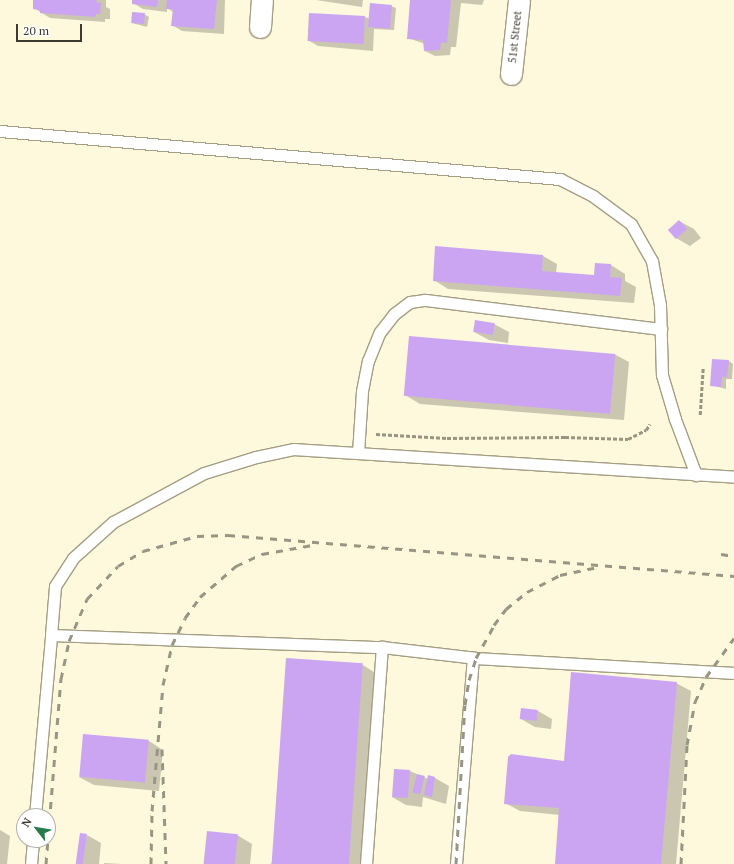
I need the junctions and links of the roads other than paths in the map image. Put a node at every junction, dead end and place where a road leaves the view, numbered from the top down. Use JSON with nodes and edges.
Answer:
{"nodes":[{"id":1,"x":262,"y":0,"type":"edge"},
{"id":2,"x":519,"y":0,"type":"edge"},
{"id":3,"x":260,"y":27,"type":"dead end"},
{"id":4,"x":511,"y":74,"type":"dead end"},
{"id":5,"x":0,"y":130,"type":"edge"},
{"id":6,"x":661,"y":329,"type":"junction"},
{"id":7,"x":358,"y":454,"type":"junction"},
{"id":8,"x":696,"y":475,"type":"junction"},
{"id":9,"x":734,"y":477,"type":"edge"},
{"id":10,"x":51,"y":635,"type":"junction"},
{"id":11,"x":382,"y":647,"type":"junction"},
{"id":12,"x":473,"y":658,"type":"junction"},
{"id":13,"x":734,"y":673,"type":"edge"},
{"id":14,"x":36,"y":808,"type":"edge"},
{"id":15,"x":32,"y":848,"type":"edge"},
{"id":16,"x":31,"y":864,"type":"edge"},
{"id":17,"x":366,"y":864,"type":"edge"},
{"id":18,"x":456,"y":864,"type":"edge"}],
"edges":[{"from":1,"to":3,"type":"street"},
{"from":2,"to":4,"type":"street","name":"51st Street"},
{"from":5,"to":6,"type":"lane"},
{"from":6,"to":7,"type":"lane"},
{"from":6,"to":8,"type":"lane"},
{"from":7,"to":8,"type":"lane"},
{"from":7,"to":10,"type":"lane"},
{"from":8,"to":9,"type":"lane"},
{"from":10,"to":11,"type":"lane"},
{"from":10,"to":14,"type":"lane"},
{"from":11,"to":12,"type":"lane"},
{"from":11,"to":17,"type":"lane"},
{"from":12,"to":13,"type":"lane"},
{"from":12,"to":18,"type":"lane"},
{"from":15,"to":16,"type":"lane"}]}
